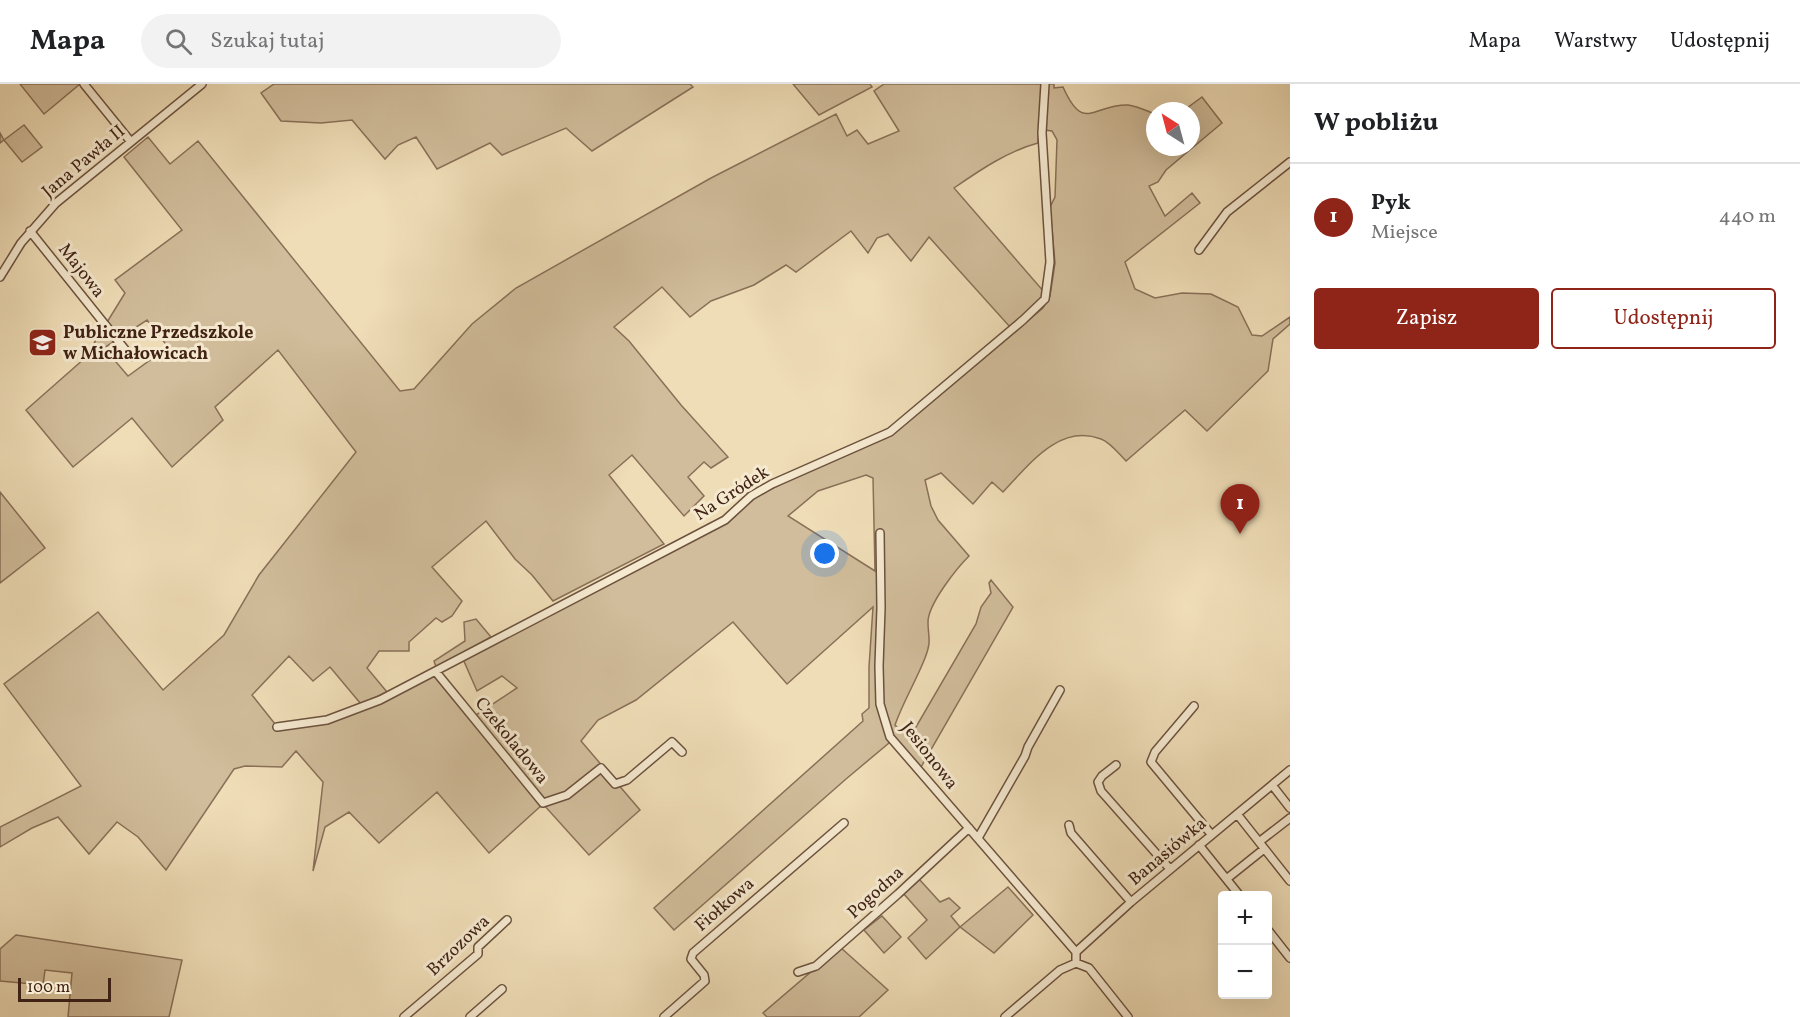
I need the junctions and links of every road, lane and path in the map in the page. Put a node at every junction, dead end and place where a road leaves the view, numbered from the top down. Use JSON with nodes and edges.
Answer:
{"nodes":[{"id":1,"x":84,"y":84,"type":"edge"},
{"id":2,"x":202,"y":84,"type":"edge"},
{"id":3,"x":1045,"y":84,"type":"edge"},
{"id":4,"x":192,"y":87,"type":"edge"},
{"id":5,"x":130,"y":142,"type":"junction"},
{"id":6,"x":1290,"y":162,"type":"edge"},
{"id":7,"x":30,"y":231,"type":"junction"},
{"id":8,"x":1199,"y":250,"type":"dead end"},
{"id":9,"x":0,"y":277,"type":"edge"},
{"id":10,"x":131,"y":357,"type":"dead end"},
{"id":11,"x":880,"y":533,"type":"dead end"},
{"id":12,"x":435,"y":672,"type":"junction"},
{"id":13,"x":1060,"y":690,"type":"dead end"},
{"id":14,"x":1194,"y":706,"type":"dead end"},
{"id":15,"x":277,"y":727,"type":"dead end"},
{"id":16,"x":682,"y":752,"type":"dead end"},
{"id":17,"x":1116,"y":765,"type":"dead end"},
{"id":18,"x":1290,"y":770,"type":"edge"},
{"id":19,"x":1272,"y":785,"type":"junction"},
{"id":20,"x":1290,"y":808,"type":"edge"},
{"id":21,"x":1238,"y":814,"type":"junction"},
{"id":22,"x":1290,"y":818,"type":"edge"},
{"id":23,"x":844,"y":823,"type":"dead end"},
{"id":24,"x":1069,"y":825,"type":"dead end"},
{"id":25,"x":969,"y":828,"type":"junction"},
{"id":26,"x":1211,"y":834,"type":"junction"},
{"id":27,"x":978,"y":838,"type":"junction"},
{"id":28,"x":1259,"y":842,"type":"junction"},
{"id":29,"x":1199,"y":845,"type":"junction"},
{"id":30,"x":1264,"y":849,"type":"junction"},
{"id":31,"x":1170,"y":869,"type":"junction"},
{"id":32,"x":1229,"y":877,"type":"dead end"},
{"id":33,"x":1290,"y":881,"type":"edge"},
{"id":34,"x":1236,"y":891,"type":"edge"},
{"id":35,"x":1131,"y":902,"type":"junction"},
{"id":36,"x":507,"y":921,"type":"dead end"},
{"id":37,"x":1272,"y":935,"type":"edge"},
{"id":38,"x":1076,"y":952,"type":"junction"},
{"id":39,"x":1290,"y":958,"type":"edge"},
{"id":40,"x":1076,"y":963,"type":"junction"},
{"id":41,"x":798,"y":972,"type":"dead end"},
{"id":42,"x":502,"y":989,"type":"dead end"},
{"id":43,"x":404,"y":1017,"type":"edge"},
{"id":44,"x":470,"y":1017,"type":"edge"},
{"id":45,"x":664,"y":1017,"type":"edge"},
{"id":46,"x":1005,"y":1017,"type":"edge"},
{"id":47,"x":1128,"y":1017,"type":"edge"}],
"edges":[{"from":1,"to":5,"type":"street"},
{"from":2,"to":4,"type":"street","name":"Jana Pawła II"},
{"from":3,"to":12,"type":"street","name":"Na Gródek"},
{"from":4,"to":5,"type":"street","name":"Jana Pawła II"},
{"from":5,"to":7,"type":"street","name":"Jana Pawła II"},
{"from":6,"to":8,"type":"street"},
{"from":7,"to":9,"type":"street","name":"Jana Pawła II"},
{"from":7,"to":10,"type":"street","name":"Majowa"},
{"from":11,"to":25,"type":"street","name":"Jesionowa"},
{"from":12,"to":15,"type":"street","name":"Na Gródek"},
{"from":12,"to":16,"type":"street","name":"Czekoladowa"},
{"from":13,"to":27,"type":"street"},
{"from":14,"to":26,"type":"street"},
{"from":17,"to":31,"type":"street"},
{"from":18,"to":19,"type":"street","name":"Banasiówka"},
{"from":19,"to":20,"type":"street"},
{"from":19,"to":21,"type":"street","name":"Banasiówka"},
{"from":21,"to":26,"type":"street","name":"Banasiówka"},
{"from":21,"to":28,"type":"street"},
{"from":22,"to":28,"type":"street"},
{"from":23,"to":45,"type":"street","name":"Fiołkowa"},
{"from":24,"to":35,"type":"street"},
{"from":25,"to":27,"type":"street","name":"Jesionowa"},
{"from":25,"to":41,"type":"street","name":"Pogodna"},
{"from":26,"to":29,"type":"street","name":"Banasiówka"},
{"from":27,"to":38,"type":"street","name":"Jesionowa"},
{"from":28,"to":30,"type":"street"},
{"from":29,"to":31,"type":"street","name":"Banasiówka"},
{"from":29,"to":34,"type":"street"},
{"from":30,"to":32,"type":"street"},
{"from":30,"to":33,"type":"street"},
{"from":31,"to":35,"type":"street","name":"Banasiówka"},
{"from":35,"to":38,"type":"street","name":"Banasiówka"},
{"from":36,"to":43,"type":"street","name":"Brzozowa"},
{"from":37,"to":39,"type":"street"},
{"from":38,"to":40,"type":"street"},
{"from":40,"to":46,"type":"street"},
{"from":40,"to":47,"type":"street"},
{"from":42,"to":44,"type":"street"}]}
